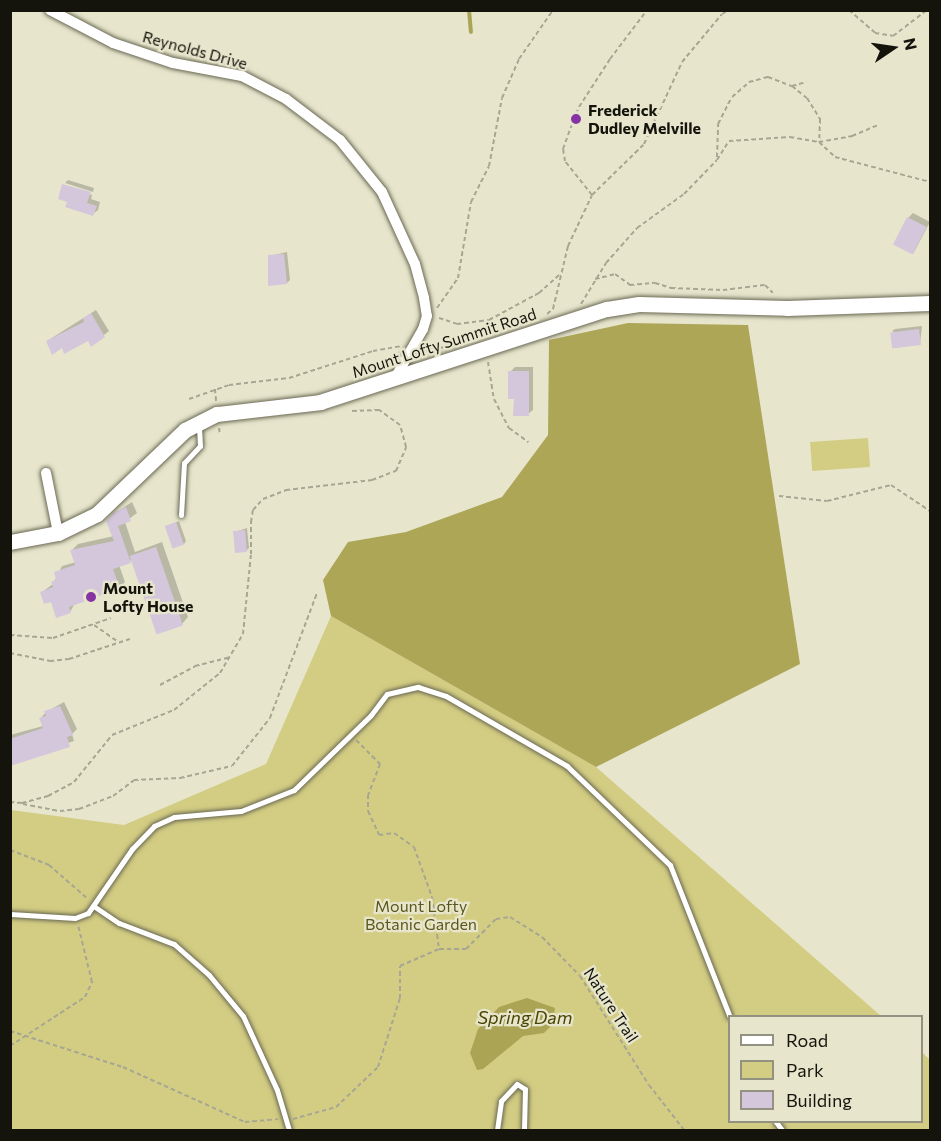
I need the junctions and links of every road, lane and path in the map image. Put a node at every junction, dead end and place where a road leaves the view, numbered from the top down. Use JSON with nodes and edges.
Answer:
{"nodes":[{"id":1,"x":50,"y":10,"type":"edge"},
{"id":2,"x":553,"y":10,"type":"edge"},
{"id":3,"x":647,"y":10,"type":"edge"},
{"id":4,"x":729,"y":10,"type":"edge"},
{"id":5,"x":849,"y":10,"type":"edge"},
{"id":6,"x":927,"y":10,"type":"edge"},
{"id":7,"x":806,"y":82,"type":"dead end"},
{"id":8,"x":792,"y":86,"type":"junction"},
{"id":9,"x":878,"y":125,"type":"dead end"},
{"id":10,"x":819,"y":142,"type":"junction"},
{"id":11,"x":717,"y":160,"type":"junction"},
{"id":12,"x":930,"y":182,"type":"edge"},
{"id":13,"x":592,"y":195,"type":"junction"},
{"id":14,"x":560,"y":275,"type":"junction"},
{"id":15,"x":594,"y":279,"type":"junction"},
{"id":16,"x":930,"y":303,"type":"edge"},
{"id":17,"x":787,"y":309,"type":"junction"},
{"id":18,"x":536,"y":319,"type":"dead end"},
{"id":19,"x":573,"y":319,"type":"junction"},
{"id":20,"x":414,"y":344,"type":"junction"},
{"id":21,"x":448,"y":346,"type":"dead end"},
{"id":22,"x":483,"y":350,"type":"junction"},
{"id":23,"x":395,"y":378,"type":"junction"},
{"id":24,"x":189,"y":399,"type":"dead end"},
{"id":25,"x":350,"y":411,"type":"dead end"},
{"id":26,"x":198,"y":422,"type":"junction"},
{"id":27,"x":219,"y":427,"type":"dead end"},
{"id":28,"x":219,"y":435,"type":"dead end"},
{"id":29,"x":528,"y":442,"type":"dead end"},
{"id":30,"x":46,"y":472,"type":"dead end"},
{"id":31,"x":778,"y":496,"type":"dead end"},
{"id":32,"x":930,"y":511,"type":"edge"},
{"id":33,"x":181,"y":515,"type":"dead end"},
{"id":34,"x":58,"y":533,"type":"junction"},
{"id":35,"x":10,"y":542,"type":"edge"},
{"id":36,"x":317,"y":594,"type":"dead end"},
{"id":37,"x":111,"y":618,"type":"dead end"},
{"id":38,"x":94,"y":625,"type":"junction"},
{"id":39,"x":10,"y":635,"type":"edge"},
{"id":40,"x":130,"y":639,"type":"dead end"},
{"id":41,"x":118,"y":643,"type":"junction"},
{"id":42,"x":10,"y":653,"type":"edge"},
{"id":43,"x":231,"y":657,"type":"junction"},
{"id":44,"x":160,"y":685,"type":"dead end"},
{"id":45,"x":351,"y":735,"type":"junction"},
{"id":46,"x":10,"y":802,"type":"edge"},
{"id":47,"x":22,"y":803,"type":"junction"},
{"id":48,"x":10,"y":850,"type":"edge"},
{"id":49,"x":95,"y":907,"type":"junction"},
{"id":50,"x":10,"y":914,"type":"edge"},
{"id":51,"x":75,"y":918,"type":"junction"},
{"id":52,"x":439,"y":950,"type":"junction"},
{"id":53,"x":728,"y":1015,"type":"edge"},
{"id":54,"x":10,"y":1031,"type":"edge"},
{"id":55,"x":29,"y":1036,"type":"junction"},
{"id":56,"x":10,"y":1046,"type":"edge"},
{"id":57,"x":287,"y":1119,"type":"junction"},
{"id":58,"x":289,"y":1131,"type":"edge"},
{"id":59,"x":497,"y":1131,"type":"edge"},
{"id":60,"x":524,"y":1131,"type":"edge"},
{"id":61,"x":684,"y":1131,"type":"edge"}],
"edges":[{"from":1,"to":20,"type":"street","name":"Reynolds Drive"},
{"from":2,"to":14,"type":"path"},
{"from":3,"to":13,"type":"path"},
{"from":4,"to":13,"type":"path"},
{"from":5,"to":6,"type":"path"},
{"from":7,"to":8,"type":"path"},
{"from":8,"to":10,"type":"path"},
{"from":8,"to":11,"type":"path"},
{"from":9,"to":10,"type":"path"},
{"from":10,"to":11,"type":"path"},
{"from":10,"to":12,"type":"path"},
{"from":11,"to":15,"type":"path"},
{"from":13,"to":14,"type":"path"},
{"from":14,"to":18,"type":"path"},
{"from":15,"to":17,"type":"path"},
{"from":15,"to":19,"type":"path"},
{"from":16,"to":17,"type":"main road","name":"Mount Lofty Summit Road"},
{"from":17,"to":19,"type":"main road","name":"Mount Lofty Summit Road"},
{"from":19,"to":22,"type":"main road","name":"Mount Lofty Summit Road"},
{"from":20,"to":21,"type":"path"},
{"from":20,"to":23,"type":"street","name":"Reynolds Drive"},
{"from":20,"to":24,"type":"path"},
{"from":22,"to":23,"type":"main road","name":"Mount Lofty Summit Road"},
{"from":22,"to":29,"type":"path"},
{"from":23,"to":26,"type":"main road","name":"Mount Lofty Summit Road"},
{"from":25,"to":43,"type":"path"},
{"from":26,"to":33,"type":"lane"},
{"from":26,"to":34,"type":"main road","name":"Mount Lofty Summit Road"},
{"from":27,"to":28,"type":"path"},
{"from":30,"to":34,"type":"street"},
{"from":31,"to":32,"type":"path"},
{"from":34,"to":35,"type":"main road","name":"Mount Lofty Summit Road"},
{"from":36,"to":47,"type":"path"},
{"from":37,"to":38,"type":"path"},
{"from":38,"to":39,"type":"path"},
{"from":38,"to":41,"type":"path"},
{"from":40,"to":41,"type":"path"},
{"from":41,"to":42,"type":"path"},
{"from":43,"to":44,"type":"path"},
{"from":43,"to":47,"type":"path"},
{"from":45,"to":49,"type":"lane"},
{"from":45,"to":52,"type":"path"},
{"from":45,"to":53,"type":"lane"},
{"from":46,"to":47,"type":"path"},
{"from":48,"to":49,"type":"path"},
{"from":49,"to":51,"type":"lane"},
{"from":49,"to":57,"type":"lane"},
{"from":50,"to":51,"type":"lane"},
{"from":51,"to":55,"type":"path"},
{"from":52,"to":57,"type":"path","name":"Nature Trail"},
{"from":52,"to":61,"type":"path","name":"Nature Trail"},
{"from":54,"to":55,"type":"path"},
{"from":55,"to":56,"type":"path"},
{"from":55,"to":57,"type":"path"},
{"from":57,"to":58,"type":"lane"},
{"from":59,"to":60,"type":"lane"}]}
